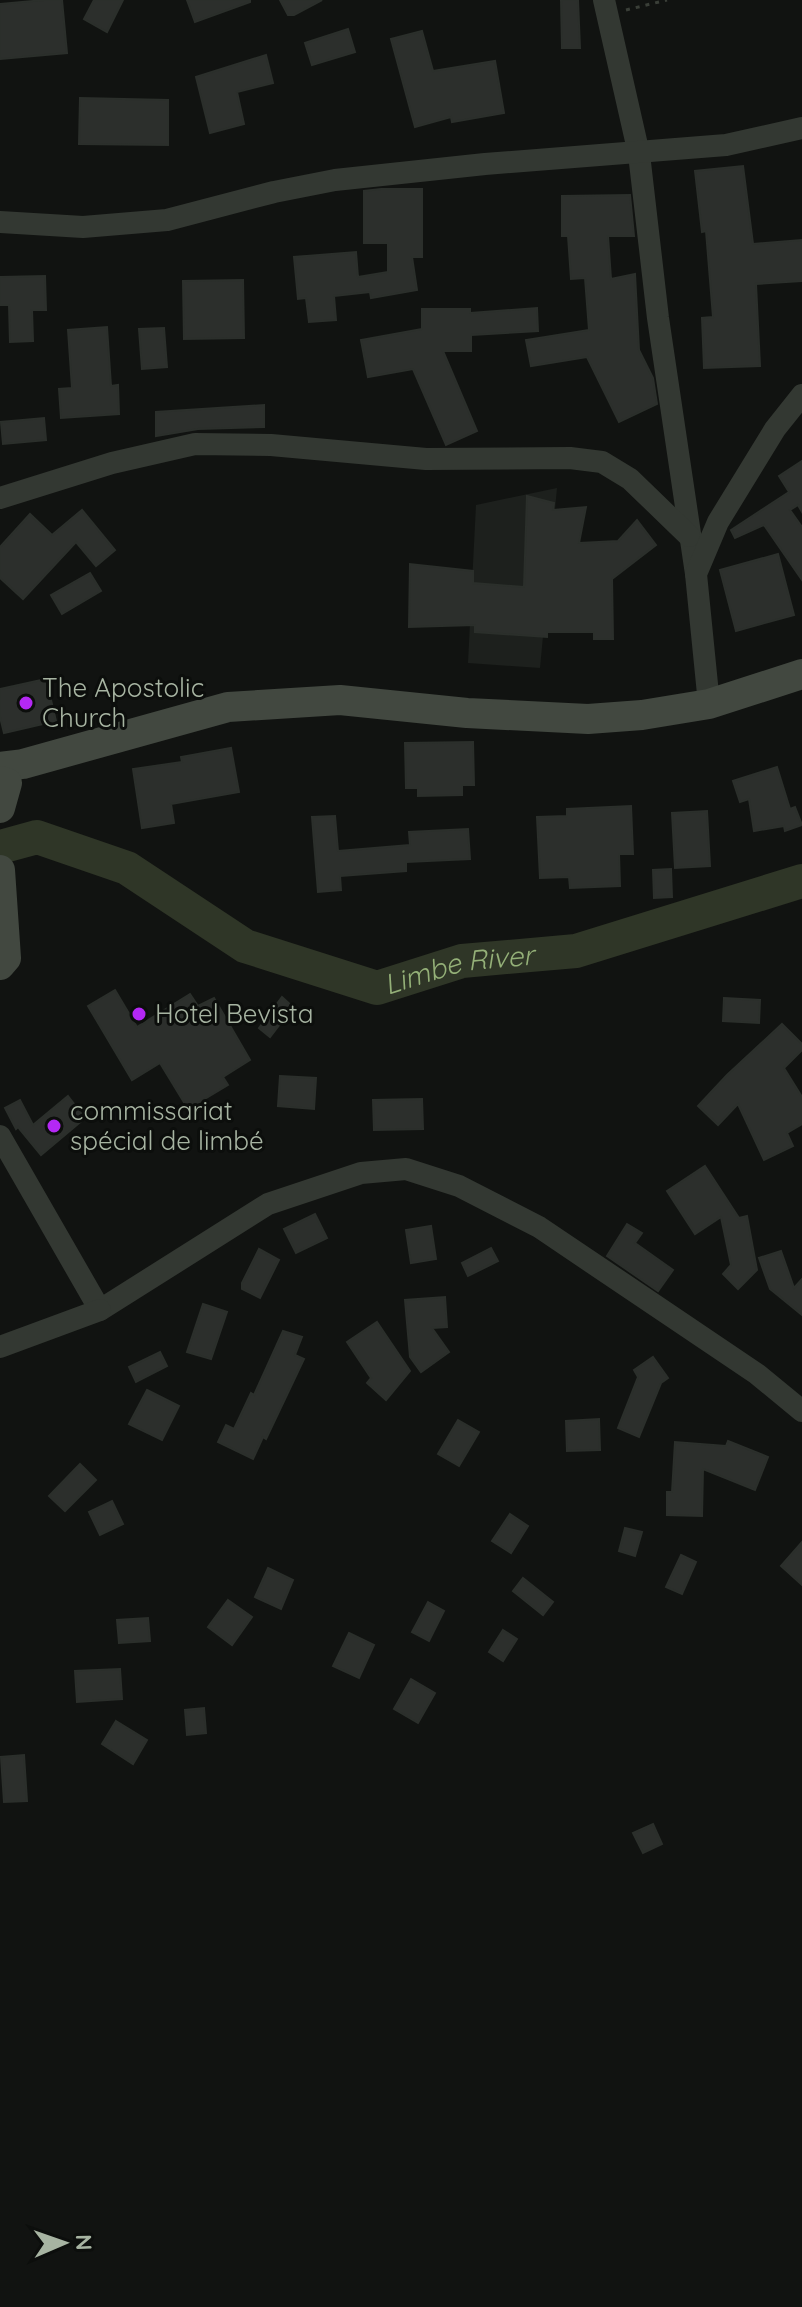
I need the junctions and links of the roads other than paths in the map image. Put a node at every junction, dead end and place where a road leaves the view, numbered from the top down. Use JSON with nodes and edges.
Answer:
{"nodes":[{"id":1,"x":606,"y":7,"type":"edge"},
{"id":2,"x":802,"y":128,"type":"edge"},
{"id":3,"x":639,"y":154,"type":"junction"},
{"id":4,"x":0,"y":222,"type":"edge"},
{"id":5,"x":802,"y":395,"type":"edge"},
{"id":6,"x":0,"y":498,"type":"edge"},
{"id":7,"x":689,"y":536,"type":"junction"},
{"id":8,"x":696,"y":574,"type":"junction"},
{"id":9,"x":802,"y":674,"type":"edge"},
{"id":10,"x":709,"y":704,"type":"junction"},
{"id":11,"x":0,"y":767,"type":"edge"},
{"id":12,"x":0,"y":781,"type":"edge"},
{"id":13,"x":0,"y":808,"type":"edge"},
{"id":14,"x":1,"y":874,"type":"edge"},
{"id":15,"x":0,"y":965,"type":"edge"},
{"id":16,"x":0,"y":1136,"type":"edge"},
{"id":17,"x":100,"y":1310,"type":"junction"},
{"id":18,"x":0,"y":1347,"type":"edge"},
{"id":19,"x":802,"y":1411,"type":"edge"}],
"edges":[{"from":1,"to":3,"type":"street"},
{"from":2,"to":3,"type":"street"},
{"from":3,"to":4,"type":"street"},
{"from":3,"to":7,"type":"street"},
{"from":5,"to":8,"type":"street"},
{"from":6,"to":7,"type":"street"},
{"from":7,"to":8,"type":"street"},
{"from":8,"to":10,"type":"street"},
{"from":9,"to":10,"type":"street"},
{"from":10,"to":11,"type":"street"},
{"from":12,"to":13,"type":"street"},
{"from":14,"to":15,"type":"street"},
{"from":16,"to":17,"type":"street"},
{"from":17,"to":18,"type":"street"},
{"from":17,"to":19,"type":"street"}]}
